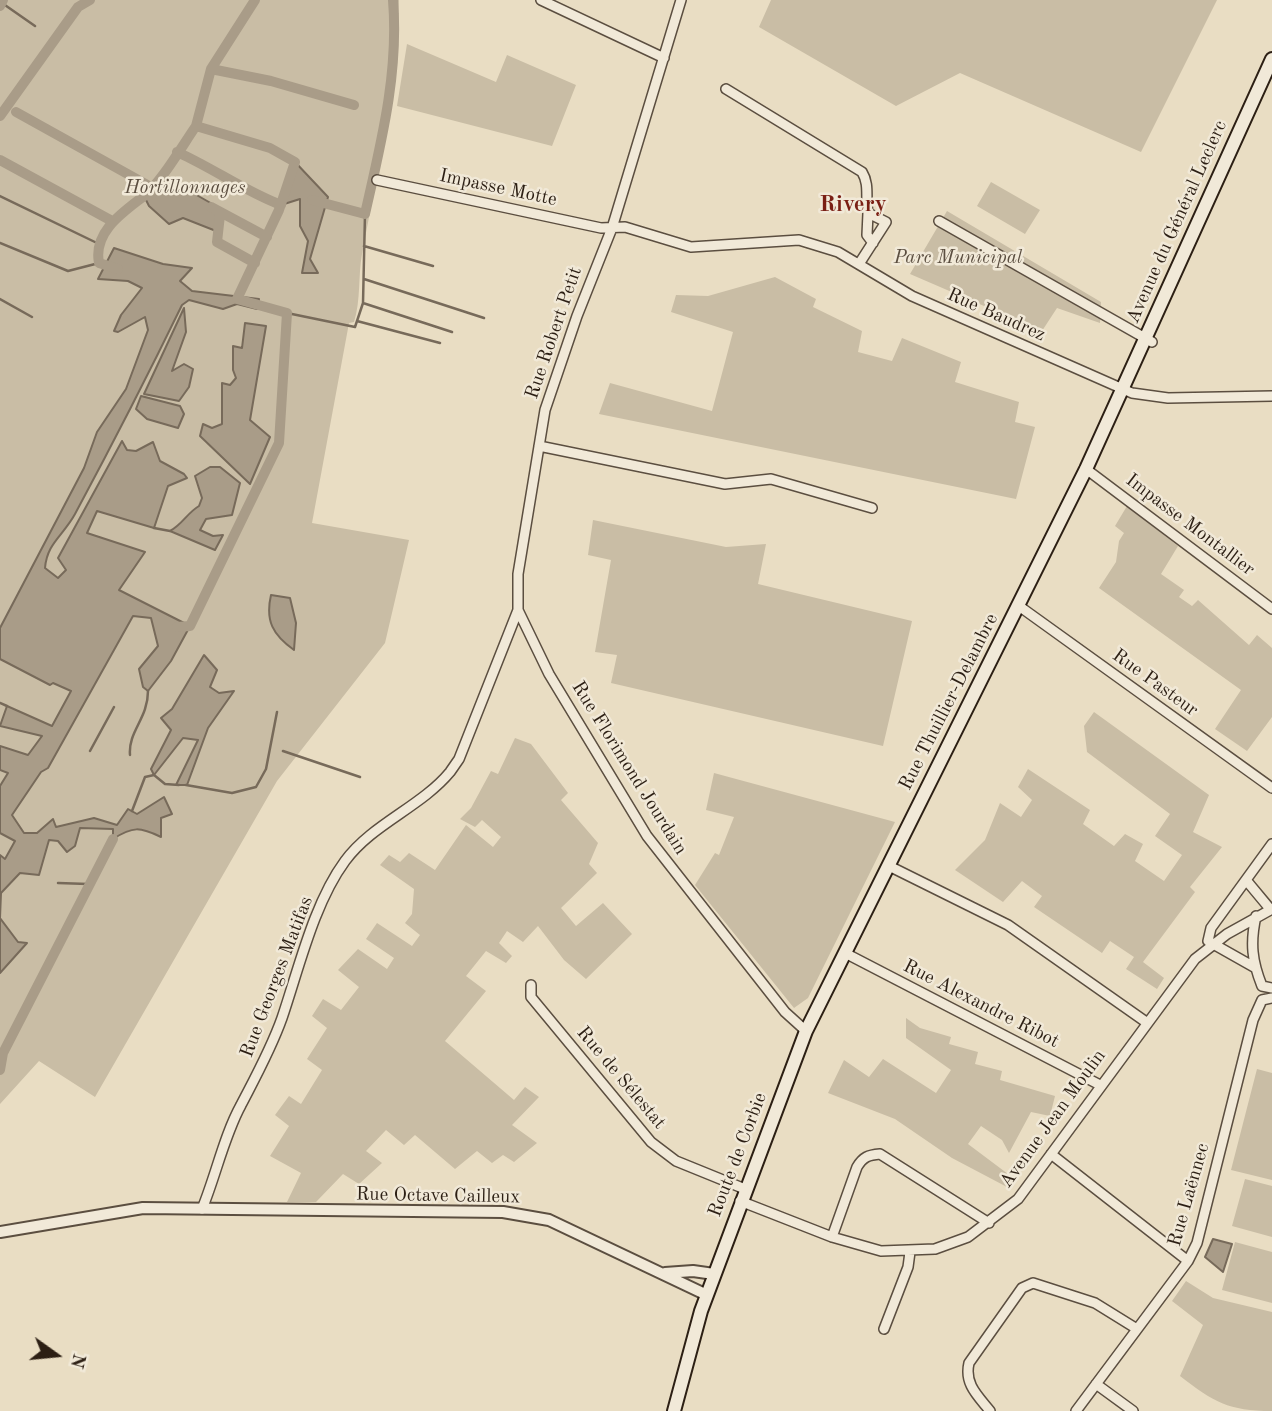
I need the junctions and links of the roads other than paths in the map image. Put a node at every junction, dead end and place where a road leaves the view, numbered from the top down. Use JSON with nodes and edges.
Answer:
{"nodes":[{"id":1,"x":541,"y":0,"type":"edge"},
{"id":2,"x":681,"y":0,"type":"edge"},
{"id":3,"x":664,"y":58,"type":"junction"},
{"id":4,"x":1269,"y":65,"type":"edge"},
{"id":5,"x":726,"y":89,"type":"dead end"},
{"id":6,"x":377,"y":180,"type":"dead end"},
{"id":7,"x":868,"y":213,"type":"junction"},
{"id":8,"x":939,"y":220,"type":"dead end"},
{"id":9,"x":612,"y":228,"type":"junction"},
{"id":10,"x":873,"y":243,"type":"junction"},
{"id":11,"x":859,"y":264,"type":"junction"},
{"id":12,"x":1149,"y":340,"type":"junction"},
{"id":13,"x":1122,"y":390,"type":"junction"},
{"id":14,"x":1272,"y":396,"type":"edge"},
{"id":15,"x":539,"y":446,"type":"junction"},
{"id":16,"x":1086,"y":469,"type":"junction"},
{"id":17,"x":872,"y":508,"type":"dead end"},
{"id":18,"x":1018,"y":606,"type":"junction"},
{"id":19,"x":1272,"y":609,"type":"edge"},
{"id":20,"x":518,"y":610,"type":"junction"},
{"id":21,"x":1272,"y":788,"type":"edge"},
{"id":22,"x":1272,"y":844,"type":"edge"},
{"id":23,"x":889,"y":866,"type":"junction"},
{"id":24,"x":1247,"y":880,"type":"junction"},
{"id":25,"x":1271,"y":910,"type":"edge"},
{"id":26,"x":1256,"y":916,"type":"junction"},
{"id":27,"x":1211,"y":945,"type":"junction"},
{"id":28,"x":845,"y":953,"type":"junction"},
{"id":29,"x":1254,"y":967,"type":"junction"},
{"id":30,"x":531,"y":985,"type":"dead end"},
{"id":31,"x":1262,"y":986,"type":"junction"},
{"id":32,"x":1272,"y":989,"type":"edge"},
{"id":33,"x":1272,"y":998,"type":"edge"},
{"id":34,"x":1262,"y":1000,"type":"junction"},
{"id":35,"x":1146,"y":1022,"type":"junction"},
{"id":36,"x":806,"y":1031,"type":"junction"},
{"id":37,"x":1100,"y":1085,"type":"junction"},
{"id":38,"x":1051,"y":1154,"type":"junction"},
{"id":39,"x":743,"y":1195,"type":"junction"},
{"id":40,"x":202,"y":1209,"type":"junction"},
{"id":41,"x":989,"y":1223,"type":"junction"},
{"id":42,"x":0,"y":1231,"type":"edge"},
{"id":43,"x":832,"y":1237,"type":"junction"},
{"id":44,"x":910,"y":1252,"type":"junction"},
{"id":45,"x":1188,"y":1261,"type":"junction"},
{"id":46,"x":662,"y":1273,"type":"junction"},
{"id":47,"x":715,"y":1274,"type":"junction"},
{"id":48,"x":707,"y":1295,"type":"junction"},
{"id":49,"x":884,"y":1329,"type":"dead end"},
{"id":50,"x":1137,"y":1329,"type":"junction"},
{"id":51,"x":1096,"y":1384,"type":"junction"},
{"id":52,"x":674,"y":1411,"type":"edge"},
{"id":53,"x":990,"y":1411,"type":"edge"},
{"id":54,"x":1076,"y":1411,"type":"edge"},
{"id":55,"x":1133,"y":1411,"type":"edge"}],
"edges":[{"from":1,"to":3,"type":"street"},
{"from":2,"to":3,"type":"street","name":"Rue Robert Petit"},
{"from":3,"to":9,"type":"street","name":"Rue Robert Petit"},
{"from":4,"to":12,"type":"main road","name":"Avenue du Général Leclerc"},
{"from":5,"to":7,"type":"street"},
{"from":6,"to":9,"type":"street","name":"Impasse Motte"},
{"from":7,"to":10,"type":"street"},
{"from":7,"to":10,"type":"street"},
{"from":8,"to":12,"type":"street"},
{"from":9,"to":11,"type":"street","name":"Rue Baudrez"},
{"from":9,"to":15,"type":"street","name":"Rue Robert Petit"},
{"from":10,"to":11,"type":"street"},
{"from":11,"to":13,"type":"street","name":"Rue Baudrez"},
{"from":12,"to":13,"type":"main road","name":"Avenue du Général Leclerc"},
{"from":13,"to":14,"type":"street","name":"Rue Baudrez"},
{"from":13,"to":16,"type":"main road","name":"Rue Thuillier-Delambre"},
{"from":15,"to":17,"type":"street"},
{"from":15,"to":20,"type":"street","name":"Rue Robert Petit"},
{"from":16,"to":18,"type":"main road","name":"Rue Thuillier-Delambre"},
{"from":16,"to":19,"type":"street","name":"Impasse Montallier"},
{"from":18,"to":21,"type":"street","name":"Rue Pasteur"},
{"from":18,"to":23,"type":"main road","name":"Rue Thuillier-Delambre"},
{"from":20,"to":36,"type":"street","name":"Rue Florimond Jourdain"},
{"from":20,"to":40,"type":"street","name":"Rue Georges Matifas"},
{"from":22,"to":24,"type":"street"},
{"from":23,"to":28,"type":"main road","name":"Rue Thuillier-Delambre"},
{"from":23,"to":35,"type":"street"},
{"from":24,"to":25,"type":"street"},
{"from":24,"to":27,"type":"street"},
{"from":25,"to":26,"type":"street"},
{"from":26,"to":27,"type":"street"},
{"from":26,"to":29,"type":"street"},
{"from":27,"to":29,"type":"street"},
{"from":27,"to":35,"type":"street","name":"Avenue Jean Moulin"},
{"from":28,"to":36,"type":"main road","name":"Rue Thuillier-Delambre"},
{"from":28,"to":37,"type":"street","name":"Rue Alexandre Ribot"},
{"from":29,"to":31,"type":"street"},
{"from":30,"to":39,"type":"street","name":"Rue de Sélestat"},
{"from":31,"to":32,"type":"street"},
{"from":31,"to":34,"type":"street"},
{"from":33,"to":34,"type":"street"},
{"from":34,"to":45,"type":"street","name":"Rue Laënnec"},
{"from":35,"to":37,"type":"street","name":"Avenue Jean Moulin"},
{"from":36,"to":39,"type":"main road","name":"Route de Corbie"},
{"from":37,"to":38,"type":"street","name":"Avenue Jean Moulin"},
{"from":38,"to":41,"type":"street","name":"Avenue Jean Moulin"},
{"from":38,"to":45,"type":"street"},
{"from":39,"to":43,"type":"street","name":"Avenue Jean Moulin"},
{"from":39,"to":47,"type":"main road","name":"Route de Corbie"},
{"from":40,"to":42,"type":"street"},
{"from":40,"to":46,"type":"street","name":"Rue Octave Cailleux"},
{"from":41,"to":43,"type":"street"},
{"from":41,"to":44,"type":"street","name":"Avenue Jean Moulin"},
{"from":43,"to":44,"type":"street","name":"Avenue Jean Moulin"},
{"from":44,"to":49,"type":"street"},
{"from":45,"to":50,"type":"street","name":"Rue Laënnec"},
{"from":46,"to":47,"type":"street"},
{"from":46,"to":48,"type":"street","name":"Rue Octave Cailleux"},
{"from":47,"to":48,"type":"main road","name":"Route de Corbie"},
{"from":48,"to":52,"type":"main road","name":"Route de Corbie"},
{"from":50,"to":51,"type":"street","name":"Rue Laënnec"},
{"from":50,"to":53,"type":"street"},
{"from":51,"to":54,"type":"street","name":"Rue Laënnec"},
{"from":51,"to":55,"type":"street"}]}
